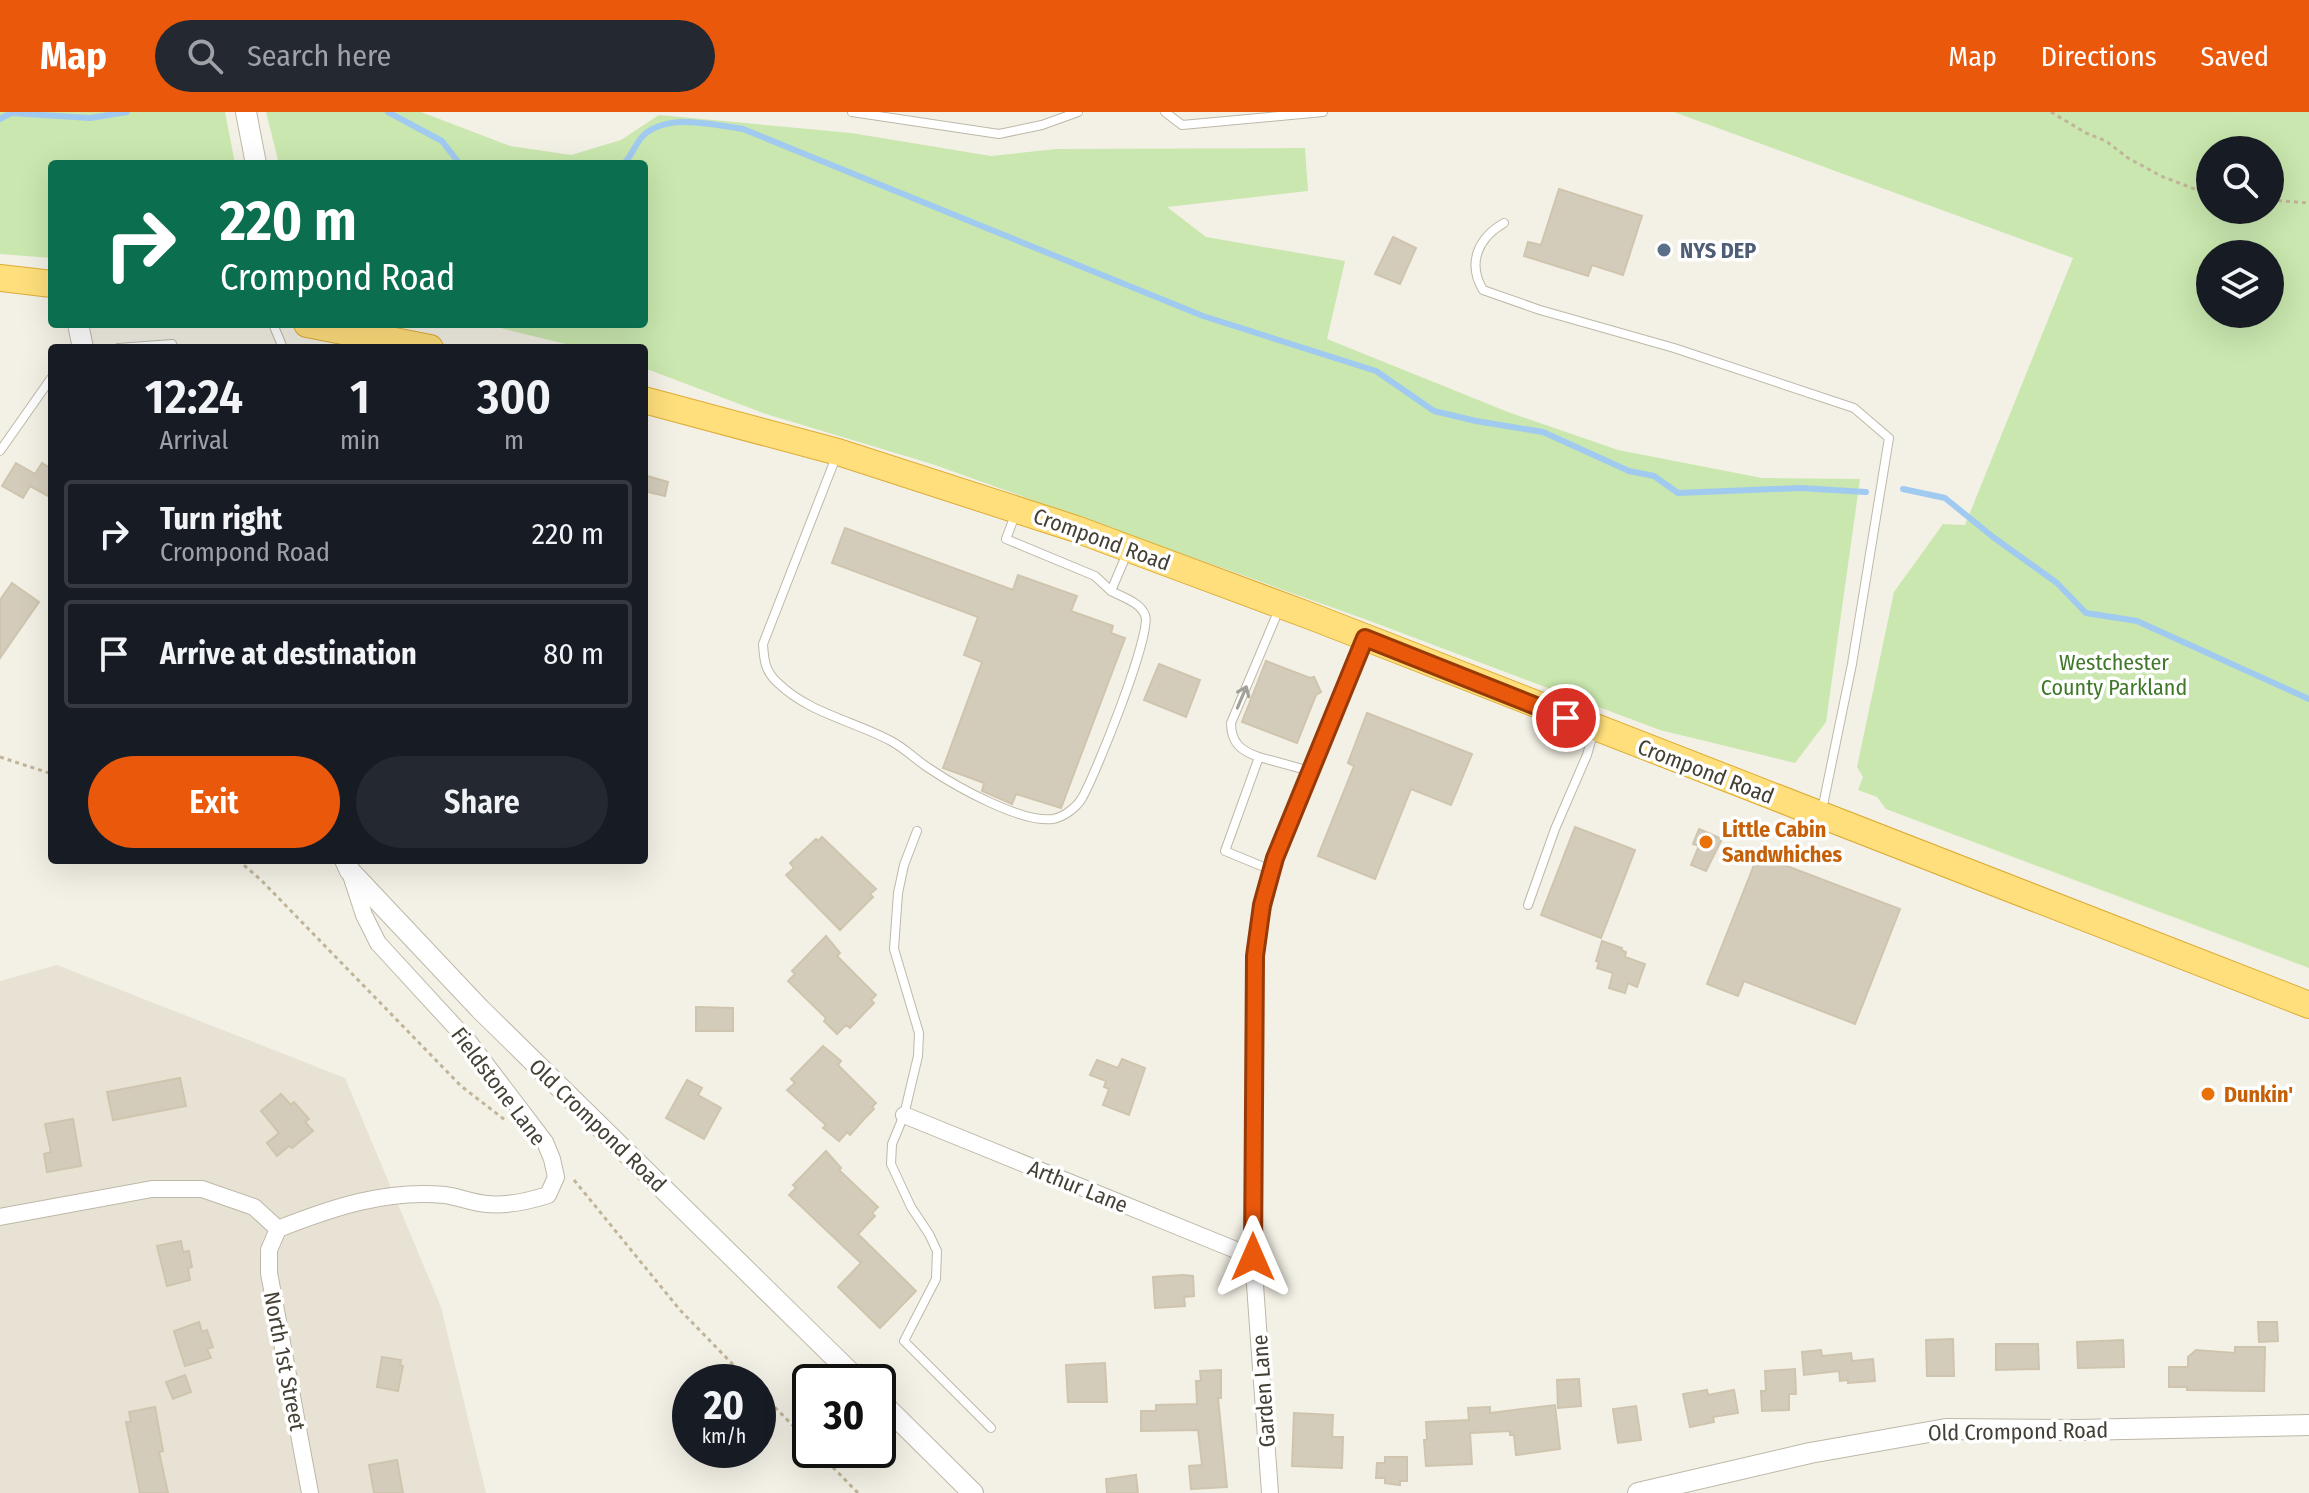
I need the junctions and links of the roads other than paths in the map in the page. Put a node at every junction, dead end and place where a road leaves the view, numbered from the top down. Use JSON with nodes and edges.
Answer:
{"nodes":[{"id":1,"x":246,"y":112,"type":"edge"},
{"id":2,"x":852,"y":112,"type":"edge"},
{"id":3,"x":1078,"y":112,"type":"edge"},
{"id":4,"x":1165,"y":112,"type":"edge"},
{"id":5,"x":1323,"y":112,"type":"edge"},
{"id":6,"x":255,"y":160,"type":"edge"},
{"id":7,"x":1504,"y":223,"type":"dead end"},
{"id":8,"x":0,"y":278,"type":"edge"},
{"id":9,"x":48,"y":284,"type":"edge"},
{"id":10,"x":325,"y":328,"type":"edge"},
{"id":11,"x":396,"y":344,"type":"edge"},
{"id":12,"x":48,"y":383,"type":"edge"},
{"id":13,"x":648,"y":401,"type":"edge"},
{"id":14,"x":0,"y":451,"type":"edge"},
{"id":15,"x":838,"y":452,"type":"junction"},
{"id":16,"x":1017,"y":508,"type":"junction"},
{"id":17,"x":1129,"y":548,"type":"junction"},
{"id":18,"x":1111,"y":591,"type":"junction"},
{"id":19,"x":1281,"y":605,"type":"junction"},
{"id":20,"x":1365,"y":638,"type":"junction"},
{"id":21,"x":1594,"y":729,"type":"junction"},
{"id":22,"x":1259,"y":757,"type":"junction"},
{"id":23,"x":1310,"y":772,"type":"junction"},
{"id":24,"x":1821,"y":815,"type":"junction"},
{"id":25,"x":917,"y":831,"type":"dead end"},
{"id":26,"x":347,"y":865,"type":"edge"},
{"id":27,"x":1271,"y":870,"type":"junction"},
{"id":28,"x":1528,"y":905,"type":"dead end"},
{"id":29,"x":2309,"y":1005,"type":"edge"},
{"id":30,"x":904,"y":1115,"type":"junction"},
{"id":31,"x":0,"y":1217,"type":"edge"},
{"id":32,"x":278,"y":1229,"type":"junction"},
{"id":33,"x":1253,"y":1257,"type":"junction"},
{"id":34,"x":842,"y":1364,"type":"edge"},
{"id":35,"x":896,"y":1417,"type":"edge"},
{"id":36,"x":2309,"y":1425,"type":"edge"},
{"id":37,"x":991,"y":1428,"type":"dead end"},
{"id":38,"x":310,"y":1493,"type":"edge"},
{"id":39,"x":973,"y":1493,"type":"edge"},
{"id":40,"x":1270,"y":1493,"type":"edge"},
{"id":41,"x":1638,"y":1493,"type":"edge"}],
"edges":[{"from":1,"to":6,"type":"street"},
{"from":2,"to":3,"type":"lane"},
{"from":4,"to":5,"type":"lane"},
{"from":7,"to":24,"type":"lane"},
{"from":8,"to":9,"type":"highway"},
{"from":10,"to":11,"type":"highway"},
{"from":12,"to":14,"type":"lane"},
{"from":13,"to":15,"type":"highway","name":"Crompond Road"},
{"from":15,"to":16,"type":"highway","name":"Crompond Road"},
{"from":15,"to":18,"type":"lane"},
{"from":16,"to":17,"type":"highway","name":"Crompond Road"},
{"from":16,"to":18,"type":"lane"},
{"from":17,"to":18,"type":"lane"},
{"from":17,"to":19,"type":"highway","name":"Crompond Road"},
{"from":19,"to":20,"type":"highway","name":"Crompond Road"},
{"from":22,"to":19,"type":"lane","one_way":true},
{"from":20,"to":21,"type":"highway","name":"Crompond Road"},
{"from":20,"to":23,"type":"street","name":"Garden Lane"},
{"from":21,"to":24,"type":"highway","name":"Crompond Road"},
{"from":21,"to":28,"type":"lane"},
{"from":22,"to":23,"type":"lane"},
{"from":22,"to":27,"type":"lane"},
{"from":23,"to":27,"type":"street","name":"Garden Lane"},
{"from":24,"to":29,"type":"highway","name":"Crompond Road"},
{"from":25,"to":30,"type":"lane"},
{"from":26,"to":32,"type":"street","name":"Fieldstone Lane"},
{"from":26,"to":34,"type":"street","name":"Old Crompond Road"},
{"from":27,"to":33,"type":"street","name":"Garden Lane"},
{"from":30,"to":33,"type":"street","name":"Arthur Lane"},
{"from":30,"to":37,"type":"lane"},
{"from":31,"to":32,"type":"street"},
{"from":32,"to":38,"type":"street","name":"North 1st Street"},
{"from":33,"to":40,"type":"street","name":"Garden Lane"},
{"from":35,"to":39,"type":"street"},
{"from":36,"to":41,"type":"street","name":"Old Crompond Road"}]}
